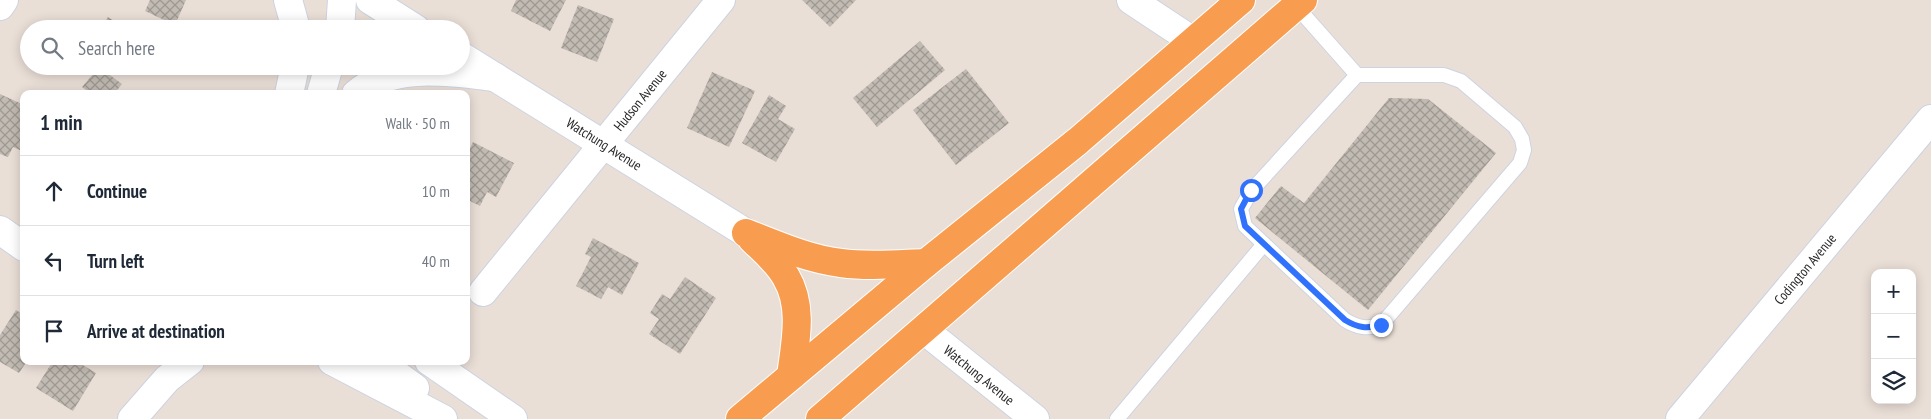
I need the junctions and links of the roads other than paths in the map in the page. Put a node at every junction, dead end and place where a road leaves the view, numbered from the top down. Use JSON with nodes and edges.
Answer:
{"nodes":[{"id":1,"x":4,"y":0,"type":"edge"},
{"id":2,"x":288,"y":0,"type":"edge"},
{"id":3,"x":342,"y":0,"type":"edge"},
{"id":4,"x":370,"y":0,"type":"edge"},
{"id":5,"x":721,"y":0,"type":"edge"},
{"id":6,"x":1131,"y":0,"type":"edge"},
{"id":7,"x":1241,"y":0,"type":"edge"},
{"id":8,"x":1299,"y":3,"type":"edge"},
{"id":9,"x":0,"y":6,"type":"edge"},
{"id":10,"x":294,"y":20,"type":"edge"},
{"id":11,"x":341,"y":20,"type":"edge"},
{"id":12,"x":402,"y":20,"type":"edge"},
{"id":13,"x":1193,"y":41,"type":"junction"},
{"id":14,"x":470,"y":62,"type":"edge"},
{"id":15,"x":470,"y":74,"type":"edge"},
{"id":16,"x":292,"y":75,"type":"edge"},
{"id":17,"x":326,"y":75,"type":"edge"},
{"id":18,"x":401,"y":75,"type":"edge"},
{"id":19,"x":1356,"y":75,"type":"junction"},
{"id":20,"x":495,"y":77,"type":"junction"},
{"id":21,"x":289,"y":90,"type":"edge"},
{"id":22,"x":322,"y":90,"type":"edge"},
{"id":23,"x":362,"y":90,"type":"edge"},
{"id":24,"x":1931,"y":120,"type":"edge"},
{"id":25,"x":604,"y":144,"type":"junction"},
{"id":26,"x":0,"y":230,"type":"edge"},
{"id":27,"x":746,"y":233,"type":"junction"},
{"id":28,"x":20,"y":244,"type":"edge"},
{"id":29,"x":1264,"y":244,"type":"junction"},
{"id":30,"x":926,"y":263,"type":"junction"},
{"id":31,"x":483,"y":292,"type":"dead end"},
{"id":32,"x":924,"y":330,"type":"junction"},
{"id":33,"x":185,"y":365,"type":"edge"},
{"id":34,"x":340,"y":365,"type":"edge"},
{"id":35,"x":383,"y":365,"type":"edge"},
{"id":36,"x":435,"y":365,"type":"edge"},
{"id":37,"x":791,"y":376,"type":"junction"},
{"id":38,"x":132,"y":419,"type":"edge"},
{"id":39,"x":443,"y":419,"type":"edge"},
{"id":40,"x":454,"y":419,"type":"edge"},
{"id":41,"x":513,"y":419,"type":"edge"},
{"id":42,"x":740,"y":419,"type":"edge"},
{"id":43,"x":820,"y":419,"type":"edge"},
{"id":44,"x":1035,"y":419,"type":"edge"},
{"id":45,"x":1117,"y":419,"type":"edge"},
{"id":46,"x":1680,"y":419,"type":"edge"}],
"edges":[{"from":1,"to":9,"type":"street"},
{"from":2,"to":10,"type":"street"},
{"from":3,"to":11,"type":"street"},
{"from":4,"to":12,"type":"street"},
{"from":5,"to":25,"type":"street","name":"Hudson Avenue"},
{"from":6,"to":13,"type":"street"},
{"from":7,"to":13,"type":"highway"},
{"from":8,"to":19,"type":"lane"},
{"from":8,"to":32,"type":"highway"},
{"from":13,"to":30,"type":"highway"},
{"from":14,"to":20,"type":"street","name":"Watchung Avenue"},
{"from":15,"to":20,"type":"street"},
{"from":16,"to":21,"type":"street"},
{"from":17,"to":22,"type":"street"},
{"from":18,"to":23,"type":"street"},
{"from":19,"to":29,"type":"lane"},
{"from":19,"to":29,"type":"lane"},
{"from":20,"to":25,"type":"street","name":"Watchung Avenue"},
{"from":24,"to":46,"type":"street","name":"Codington Avenue"},
{"from":25,"to":27,"type":"street","name":"Watchung Avenue"},
{"from":25,"to":31,"type":"street","name":"Hudson Avenue"},
{"from":26,"to":28,"type":"street"},
{"from":27,"to":30,"type":"highway"},
{"from":27,"to":37,"type":"highway"},
{"from":29,"to":45,"type":"lane"},
{"from":30,"to":37,"type":"highway"},
{"from":32,"to":43,"type":"highway"},
{"from":32,"to":44,"type":"street","name":"Watchung Avenue"},
{"from":33,"to":38,"type":"street"},
{"from":34,"to":39,"type":"street"},
{"from":35,"to":40,"type":"street"},
{"from":36,"to":41,"type":"street"},
{"from":37,"to":42,"type":"highway"}]}
